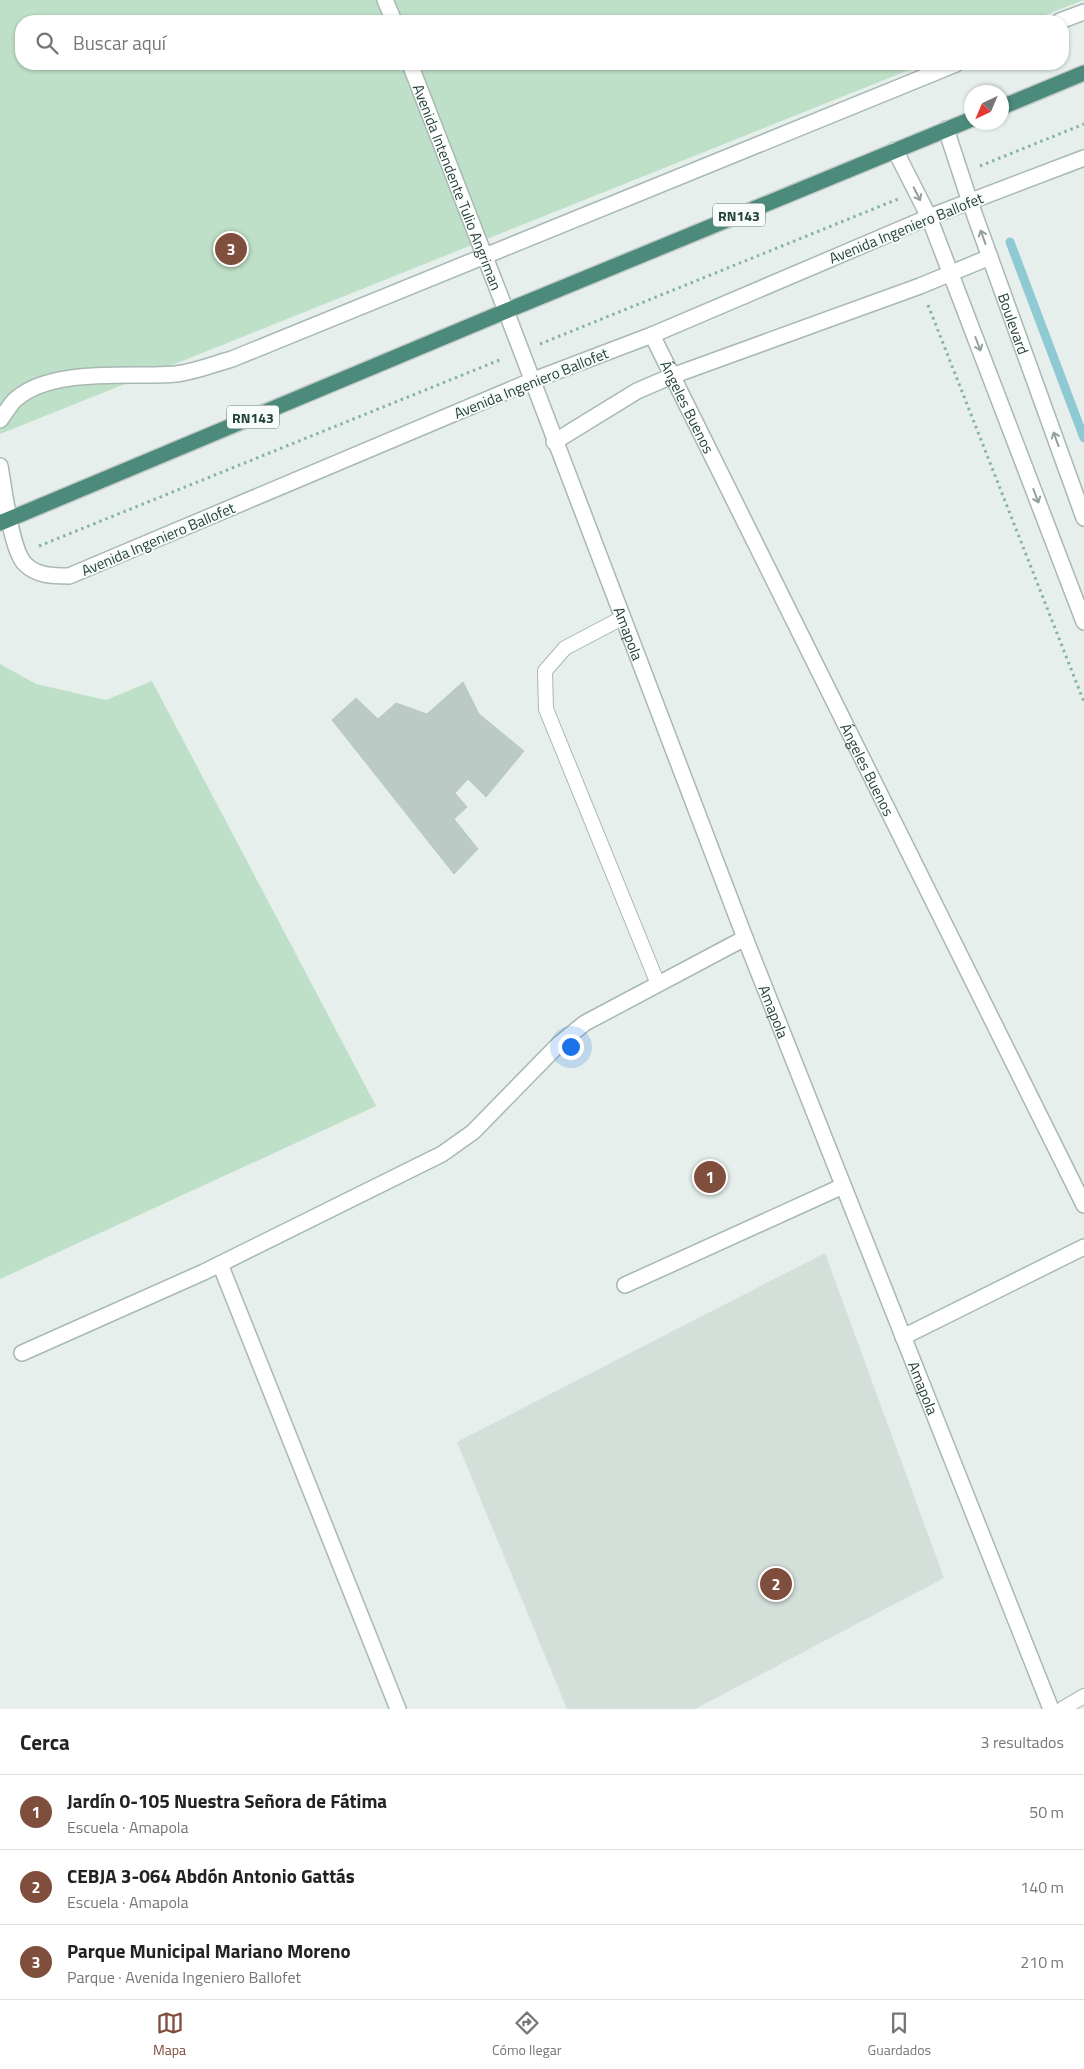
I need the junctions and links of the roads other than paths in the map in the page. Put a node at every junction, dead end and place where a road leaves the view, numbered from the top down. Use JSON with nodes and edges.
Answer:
{"nodes":[{"id":1,"x":385,"y":0,"type":"edge"},
{"id":2,"x":1084,"y":12,"type":"edge"},
{"id":3,"x":391,"y":15,"type":"edge"},
{"id":4,"x":1069,"y":18,"type":"edge"},
{"id":5,"x":412,"y":70,"type":"edge"},
{"id":6,"x":941,"y":70,"type":"edge"},
{"id":7,"x":1084,"y":72,"type":"edge"},
{"id":8,"x":1009,"y":104,"type":"edge"},
{"id":9,"x":964,"y":122,"type":"edge"},
{"id":10,"x":946,"y":129,"type":"junction"},
{"id":11,"x":895,"y":150,"type":"junction"},
{"id":12,"x":1084,"y":158,"type":"edge"},
{"id":13,"x":970,"y":202,"type":"junction"},
{"id":14,"x":929,"y":217,"type":"junction"},
{"id":15,"x":484,"y":256,"type":"junction"},
{"id":16,"x":990,"y":257,"type":"junction"},
{"id":17,"x":950,"y":273,"type":"junction"},
{"id":18,"x":506,"y":310,"type":"junction"},
{"id":19,"x":652,"y":335,"type":"junction"},
{"id":20,"x":672,"y":376,"type":"junction"},
{"id":21,"x":531,"y":381,"type":"junction"},
{"id":22,"x":0,"y":420,"type":"edge"},
{"id":23,"x":554,"y":442,"type":"junction"},
{"id":24,"x":0,"y":466,"type":"edge"},
{"id":25,"x":1084,"y":518,"type":"edge"},
{"id":26,"x":5,"y":521,"type":"edge"},
{"id":27,"x":622,"y":618,"type":"junction"},
{"id":28,"x":1084,"y":622,"type":"edge"},
{"id":29,"x":745,"y":938,"type":"junction"},
{"id":30,"x":658,"y":984,"type":"junction"},
{"id":31,"x":843,"y":1186,"type":"junction"},
{"id":32,"x":1084,"y":1205,"type":"edge"},
{"id":33,"x":1084,"y":1247,"type":"edge"},
{"id":34,"x":220,"y":1264,"type":"junction"},
{"id":35,"x":625,"y":1286,"type":"dead end"},
{"id":36,"x":903,"y":1337,"type":"junction"},
{"id":37,"x":22,"y":1353,"type":"dead end"},
{"id":38,"x":1084,"y":1696,"type":"edge"},
{"id":39,"x":398,"y":1709,"type":"edge"},
{"id":40,"x":1051,"y":1709,"type":"edge"},
{"id":41,"x":1062,"y":1709,"type":"edge"}],
"edges":[{"from":1,"to":3,"type":"street"},
{"from":2,"to":4,"type":"street"},
{"from":5,"to":15,"type":"street","name":"Avenida Intendente Tulio Angriman"},
{"from":6,"to":15,"type":"street"},
{"from":7,"to":8,"type":"highway"},
{"from":9,"to":10,"type":"highway","number":"RN143"},
{"from":10,"to":11,"type":"highway","number":"RN143"},
{"from":10,"to":13,"type":"street","name":"Boulevard"},
{"from":11,"to":14,"type":"street","one_way":true},
{"from":11,"to":18,"type":"highway","number":"RN143"},
{"from":12,"to":13,"type":"street","name":"Avenida Ingeniero Ballofet"},
{"from":13,"to":14,"type":"street","name":"Avenida Ingeniero Ballofet"},
{"from":16,"to":13,"type":"street","name":"Boulevard","one_way":true},
{"from":14,"to":17,"type":"street"},
{"from":14,"to":19,"type":"street","name":"Avenida Ingeniero Ballofet"},
{"from":15,"to":18,"type":"street","name":"Avenida Intendente Tulio Angriman"},
{"from":15,"to":22,"type":"street"},
{"from":16,"to":17,"type":"street"},
{"from":25,"to":16,"type":"street","name":"Boulevard","one_way":true},
{"from":17,"to":20,"type":"street"},
{"from":17,"to":28,"type":"street","one_way":true},
{"from":18,"to":21,"type":"street","name":"Amapola"},
{"from":18,"to":26,"type":"highway","number":"RN143"},
{"from":19,"to":20,"type":"street","name":"Ángeles Buenos"},
{"from":19,"to":21,"type":"street","name":"Avenida Ingeniero Ballofet"},
{"from":20,"to":23,"type":"street"},
{"from":20,"to":32,"type":"street","name":"Ángeles Buenos"},
{"from":21,"to":23,"type":"street","name":"Amapola"},
{"from":21,"to":26,"type":"street","name":"Avenida Ingeniero Ballofet"},
{"from":23,"to":27,"type":"street","name":"Amapola"},
{"from":24,"to":26,"type":"street","name":"Avenida Ingeniero Ballofet"},
{"from":27,"to":29,"type":"street","name":"Amapola"},
{"from":27,"to":30,"type":"lane"},
{"from":29,"to":30,"type":"street"},
{"from":29,"to":31,"type":"street","name":"Amapola"},
{"from":30,"to":34,"type":"street"},
{"from":31,"to":35,"type":"street"},
{"from":31,"to":36,"type":"street","name":"Amapola"},
{"from":33,"to":36,"type":"street"},
{"from":34,"to":37,"type":"street"},
{"from":34,"to":39,"type":"street"},
{"from":36,"to":40,"type":"street","name":"Amapola"},
{"from":38,"to":41,"type":"lane"}]}
